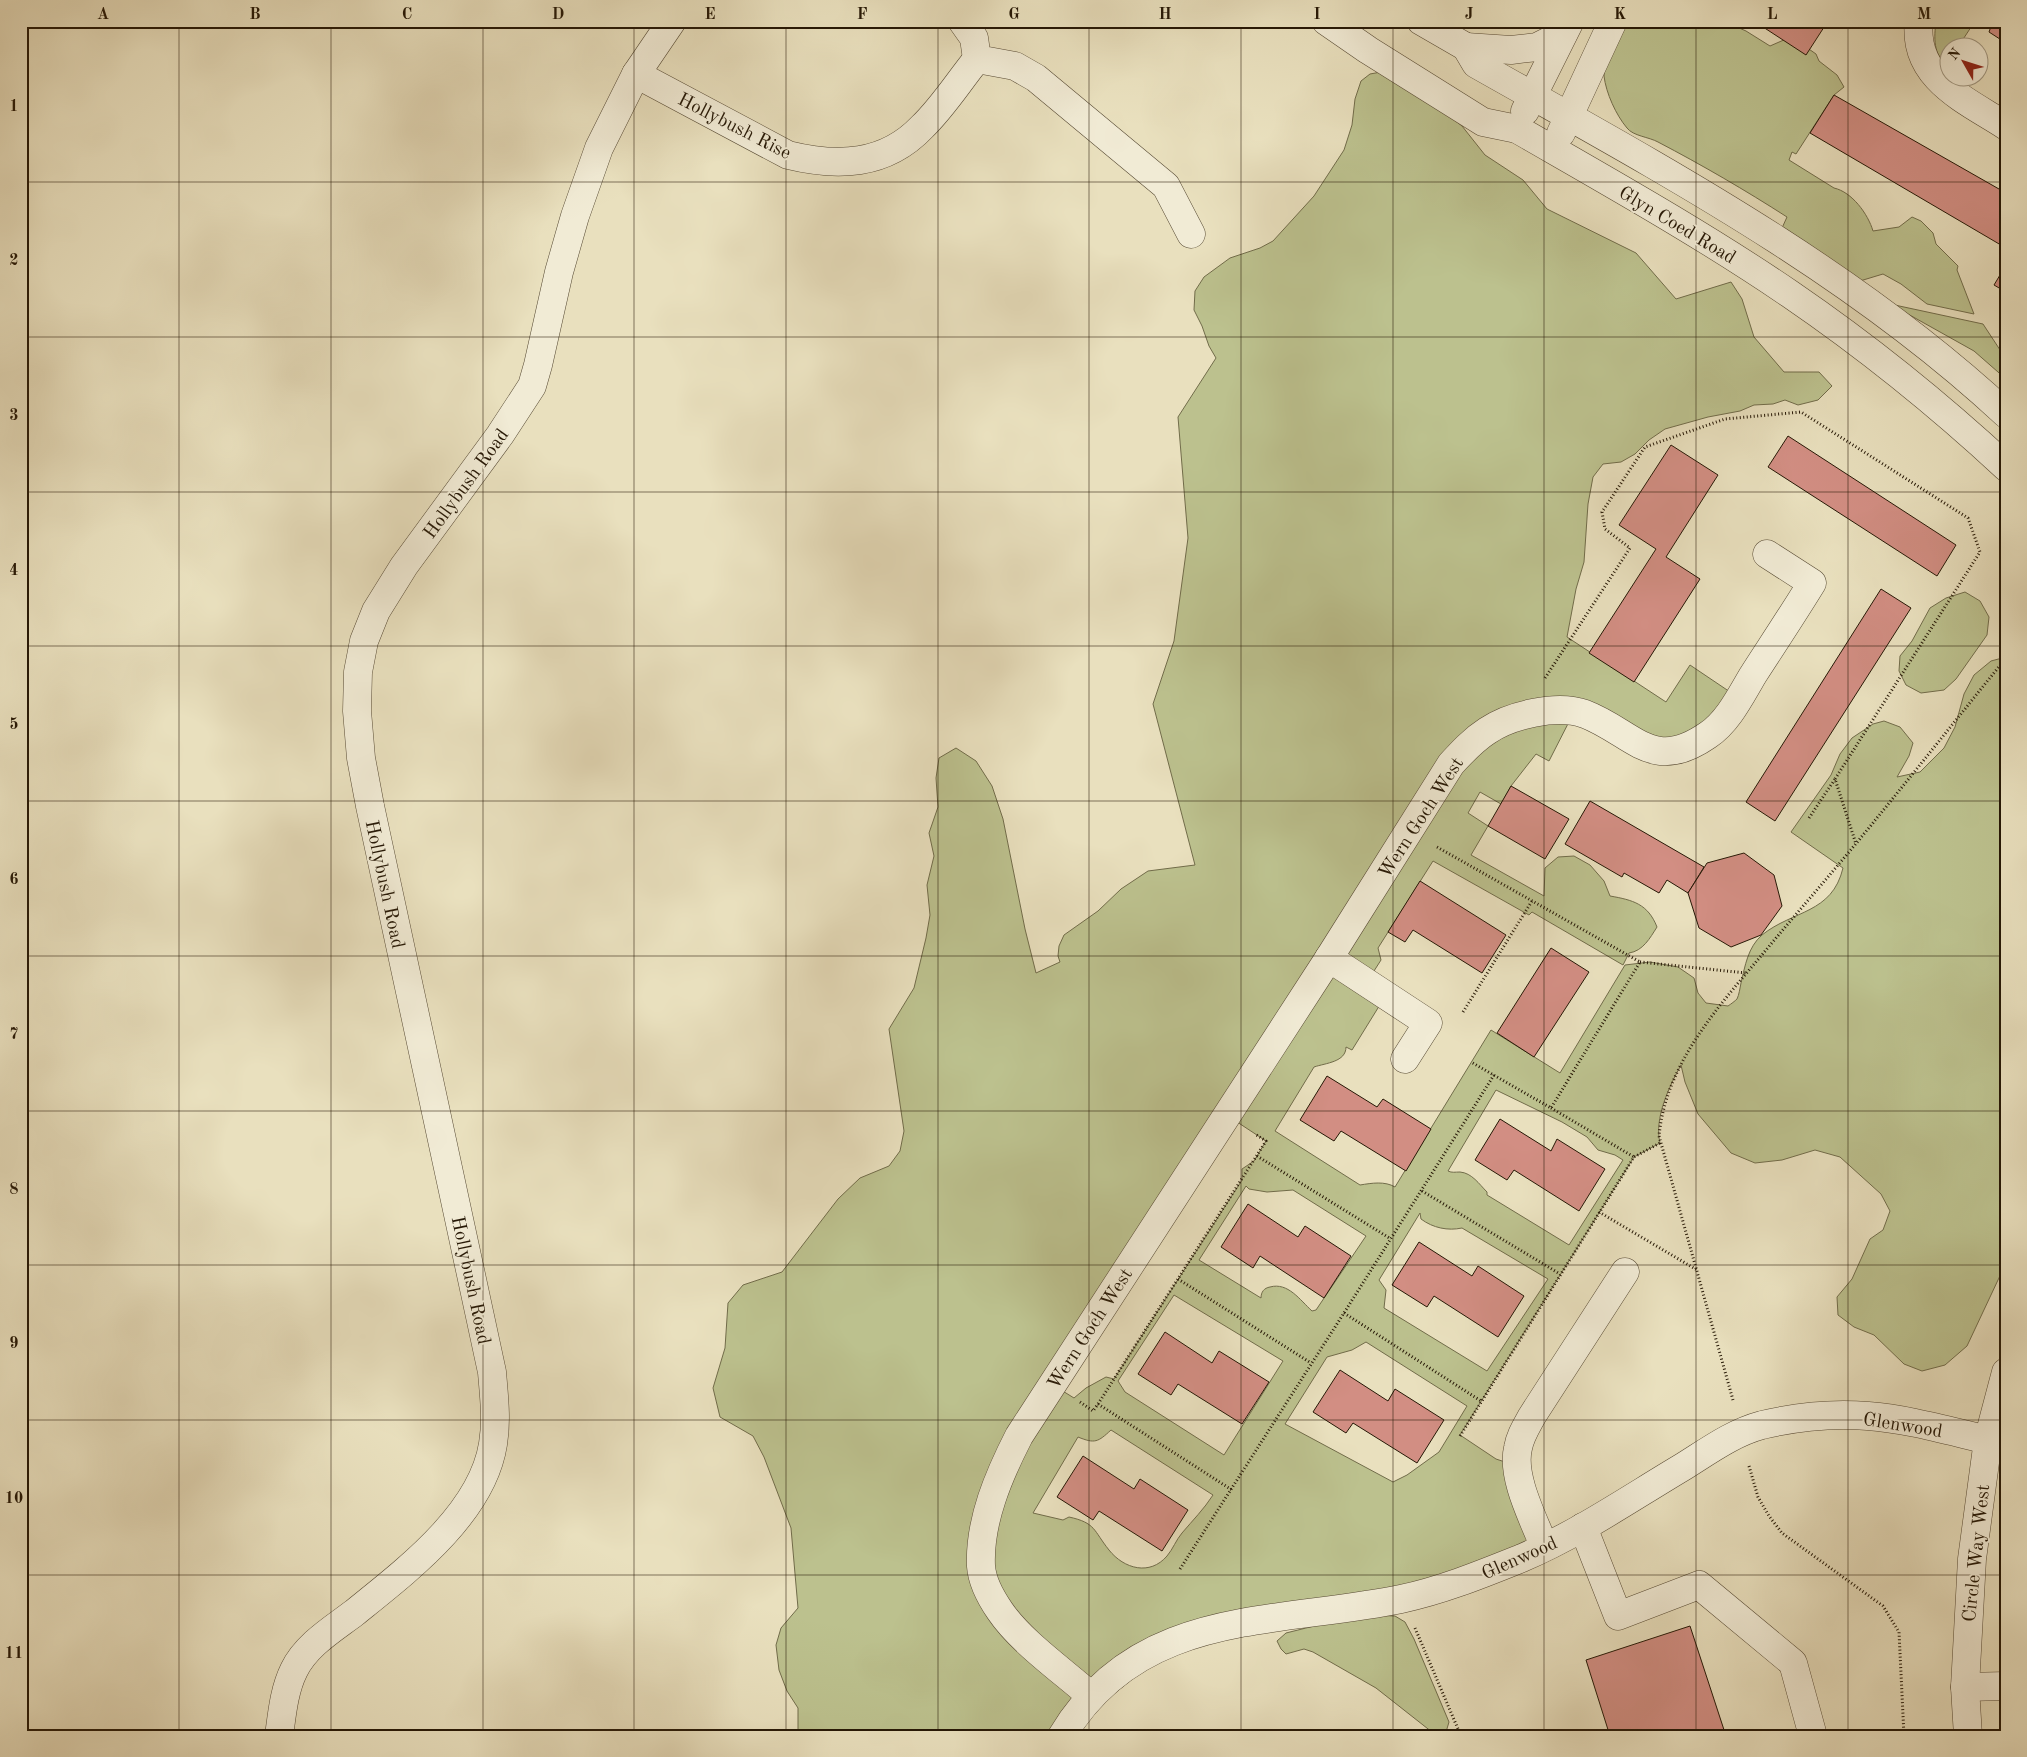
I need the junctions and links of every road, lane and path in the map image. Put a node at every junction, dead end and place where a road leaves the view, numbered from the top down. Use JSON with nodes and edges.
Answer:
{"nodes":[{"id":1,"x":672,"y":21,"type":"edge"},
{"id":2,"x":962,"y":21,"type":"edge"},
{"id":3,"x":1326,"y":21,"type":"edge"},
{"id":4,"x":1421,"y":21,"type":"edge"},
{"id":5,"x":1612,"y":21,"type":"edge"},
{"id":6,"x":1919,"y":21,"type":"edge"},
{"id":7,"x":1566,"y":28,"type":"edge"},
{"id":8,"x":1466,"y":47,"type":"junction"},
{"id":9,"x":977,"y":59,"type":"junction"},
{"id":10,"x":636,"y":74,"type":"junction"},
{"id":11,"x":1533,"y":96,"type":"junction"},
{"id":12,"x":1569,"y":116,"type":"junction"},
{"id":13,"x":2006,"y":126,"type":"edge"},
{"id":14,"x":1517,"y":129,"type":"junction"},
{"id":15,"x":1553,"y":150,"type":"junction"},
{"id":16,"x":1191,"y":234,"type":"dead end"},
{"id":17,"x":2006,"y":414,"type":"edge"},
{"id":18,"x":2006,"y":467,"type":"edge"},
{"id":19,"x":1767,"y":554,"type":"dead end"},
{"id":20,"x":2006,"y":658,"type":"edge"},
{"id":21,"x":1543,"y":681,"type":"dead end"},
{"id":22,"x":1835,"y":779,"type":"junction"},
{"id":23,"x":1809,"y":818,"type":"dead end"},
{"id":24,"x":1409,"y":831,"type":"junction"},
{"id":25,"x":1856,"y":844,"type":"junction"},
{"id":26,"x":1532,"y":901,"type":"junction"},
{"id":27,"x":1329,"y":958,"type":"junction"},
{"id":28,"x":1640,"y":962,"type":"junction"},
{"id":29,"x":1747,"y":973,"type":"junction"},
{"id":30,"x":1463,"y":1012,"type":"dead end"},
{"id":31,"x":1405,"y":1059,"type":"dead end"},
{"id":32,"x":1471,"y":1062,"type":"dead end"},
{"id":33,"x":1494,"y":1075,"type":"junction"},
{"id":34,"x":1551,"y":1108,"type":"junction"},
{"id":35,"x":1228,"y":1116,"type":"junction"},
{"id":36,"x":1660,"y":1143,"type":"junction"},
{"id":37,"x":1257,"y":1156,"type":"junction"},
{"id":38,"x":1634,"y":1157,"type":"junction"},
{"id":39,"x":1422,"y":1191,"type":"junction"},
{"id":40,"x":1600,"y":1212,"type":"junction"},
{"id":41,"x":1390,"y":1239,"type":"junction"},
{"id":42,"x":1697,"y":1270,"type":"junction"},
{"id":43,"x":1625,"y":1272,"type":"dead end"},
{"id":44,"x":1560,"y":1274,"type":"junction"},
{"id":45,"x":1178,"y":1279,"type":"junction"},
{"id":46,"x":1344,"y":1313,"type":"junction"},
{"id":47,"x":1311,"y":1363,"type":"junction"},
{"id":48,"x":2006,"y":1372,"type":"edge"},
{"id":49,"x":1053,"y":1384,"type":"junction"},
{"id":50,"x":1481,"y":1401,"type":"junction"},
{"id":51,"x":1098,"y":1404,"type":"junction"},
{"id":52,"x":1735,"y":1408,"type":"dead end"},
{"id":53,"x":1460,"y":1436,"type":"dead end"},
{"id":54,"x":1988,"y":1440,"type":"junction"},
{"id":55,"x":1748,"y":1464,"type":"dead end"},
{"id":56,"x":1232,"y":1490,"type":"junction"},
{"id":57,"x":1583,"y":1527,"type":"junction"},
{"id":58,"x":1544,"y":1546,"type":"junction"},
{"id":59,"x":1180,"y":1569,"type":"dead end"},
{"id":60,"x":1402,"y":1599,"type":"junction"},
{"id":61,"x":2006,"y":1686,"type":"edge"},
{"id":62,"x":1965,"y":1687,"type":"junction"},
{"id":63,"x":1091,"y":1696,"type":"junction"},
{"id":64,"x":279,"y":1736,"type":"edge"},
{"id":65,"x":1062,"y":1736,"type":"edge"},
{"id":66,"x":1461,"y":1736,"type":"edge"},
{"id":67,"x":1813,"y":1736,"type":"edge"},
{"id":68,"x":1904,"y":1736,"type":"edge"},
{"id":69,"x":1968,"y":1736,"type":"edge"}],
"edges":[{"from":1,"to":10,"type":"street","name":"Hollybush Road"},
{"from":2,"to":9,"type":"street"},
{"from":3,"to":14,"type":"street","name":"Glyn Coed Road"},
{"from":4,"to":8,"type":"street","name":"Glyn Coed Road"},
{"from":5,"to":12,"type":"street"},
{"from":6,"to":13,"type":"street"},
{"from":7,"to":8,"type":"street","name":"Glyn Coed Road"},
{"from":7,"to":11,"type":"street"},
{"from":8,"to":11,"type":"street","name":"Glyn Coed Road"},
{"from":9,"to":10,"type":"street","name":"Hollybush Rise"},
{"from":9,"to":16,"type":"street"},
{"from":10,"to":64,"type":"street","name":"Hollybush Road"},
{"from":11,"to":12,"type":"street","name":"Glyn Coed Road"},
{"from":11,"to":14,"type":"street"},
{"from":12,"to":15,"type":"street"},
{"from":12,"to":17,"type":"street","name":"Glyn Coed Road"},
{"from":14,"to":15,"type":"street","name":"Glyn Coed Road"},
{"from":15,"to":18,"type":"street","name":"Glyn Coed Road"},
{"from":19,"to":24,"type":"street","name":"Wern Goch West"},
{"from":20,"to":25,"type":"path"},
{"from":21,"to":22,"type":"path"},
{"from":22,"to":23,"type":"path"},
{"from":22,"to":25,"type":"path"},
{"from":24,"to":26,"type":"path"},
{"from":24,"to":27,"type":"street","name":"Wern Goch West"},
{"from":25,"to":29,"type":"path"},
{"from":26,"to":28,"type":"path"},
{"from":26,"to":30,"type":"path"},
{"from":27,"to":31,"type":"street"},
{"from":27,"to":35,"type":"street","name":"Wern Goch West"},
{"from":28,"to":29,"type":"path"},
{"from":28,"to":34,"type":"path"},
{"from":29,"to":36,"type":"path"},
{"from":32,"to":33,"type":"path"},
{"from":33,"to":34,"type":"path"},
{"from":33,"to":39,"type":"path"},
{"from":34,"to":38,"type":"path"},
{"from":35,"to":37,"type":"path"},
{"from":35,"to":49,"type":"street","name":"Wern Goch West"},
{"from":36,"to":38,"type":"path"},
{"from":36,"to":42,"type":"path"},
{"from":37,"to":41,"type":"path"},
{"from":37,"to":45,"type":"path"},
{"from":38,"to":40,"type":"path"},
{"from":39,"to":41,"type":"path"},
{"from":39,"to":44,"type":"path"},
{"from":40,"to":42,"type":"path"},
{"from":40,"to":44,"type":"path"},
{"from":41,"to":46,"type":"path"},
{"from":42,"to":52,"type":"path"},
{"from":43,"to":58,"type":"street"},
{"from":44,"to":50,"type":"path"},
{"from":45,"to":47,"type":"path"},
{"from":45,"to":51,"type":"path"},
{"from":46,"to":47,"type":"path"},
{"from":46,"to":50,"type":"path"},
{"from":47,"to":56,"type":"path"},
{"from":48,"to":54,"type":"street","name":"Circle Way West"},
{"from":49,"to":51,"type":"path"},
{"from":49,"to":63,"type":"street","name":"Wern Goch West"},
{"from":50,"to":53,"type":"path"},
{"from":51,"to":56,"type":"path"},
{"from":54,"to":57,"type":"street","name":"Glenwood"},
{"from":54,"to":62,"type":"street","name":"Circle Way West"},
{"from":55,"to":68,"type":"path"},
{"from":56,"to":59,"type":"path"},
{"from":57,"to":58,"type":"street","name":"Glenwood"},
{"from":57,"to":67,"type":"street"},
{"from":58,"to":60,"type":"street","name":"Glenwood"},
{"from":60,"to":63,"type":"street","name":"Glenwood"},
{"from":60,"to":66,"type":"path"},
{"from":61,"to":62,"type":"street"},
{"from":62,"to":69,"type":"street","name":"Circle Way West"},
{"from":63,"to":65,"type":"street","name":"Glenwood"}]}
